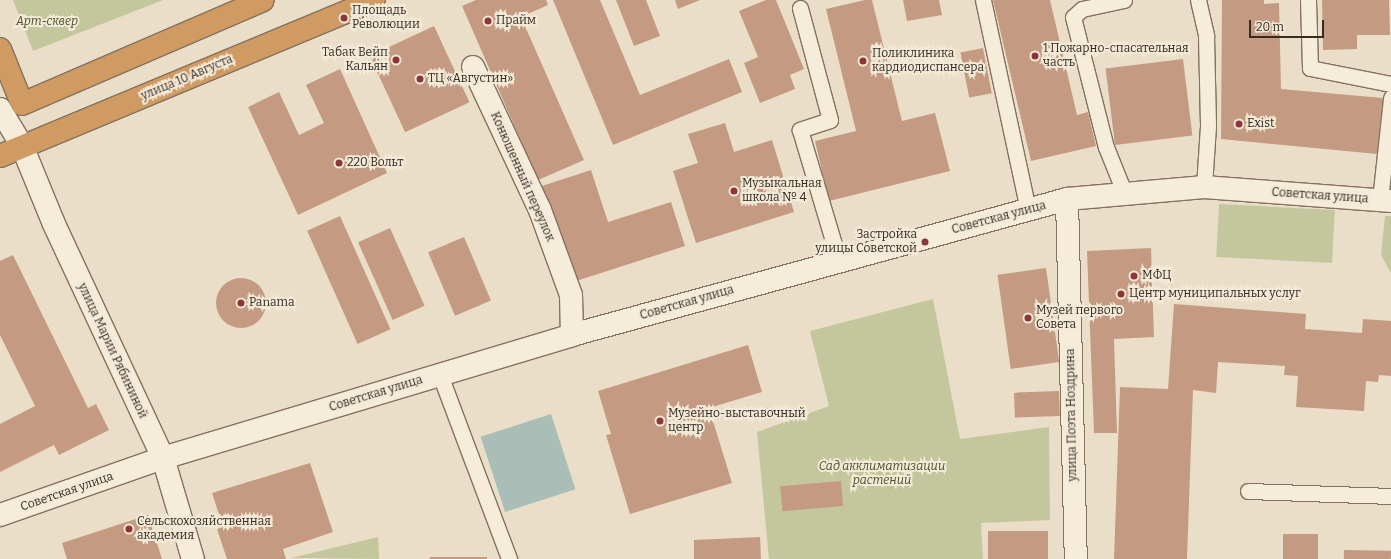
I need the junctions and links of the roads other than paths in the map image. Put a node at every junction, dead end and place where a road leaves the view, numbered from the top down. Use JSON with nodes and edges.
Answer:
{"nodes":[{"id":1,"x":264,"y":0,"type":"edge"},
{"id":2,"x":374,"y":0,"type":"edge"},
{"id":3,"x":983,"y":0,"type":"edge"},
{"id":4,"x":1124,"y":0,"type":"edge"},
{"id":5,"x":1198,"y":0,"type":"edge"},
{"id":6,"x":1308,"y":0,"type":"edge"},
{"id":7,"x":800,"y":8,"type":"dead end"},
{"id":8,"x":0,"y":49,"type":"edge"},
{"id":9,"x":473,"y":67,"type":"dead end"},
{"id":10,"x":1391,"y":84,"type":"edge"},
{"id":11,"x":1391,"y":98,"type":"edge"},
{"id":12,"x":22,"y":104,"type":"junction"},
{"id":13,"x":1,"y":113,"type":"edge"},
{"id":14,"x":22,"y":146,"type":"junction"},
{"id":15,"x":0,"y":156,"type":"edge"},
{"id":16,"x":1204,"y":187,"type":"junction"},
{"id":17,"x":1124,"y":192,"type":"junction"},
{"id":18,"x":1067,"y":199,"type":"junction"},
{"id":19,"x":1385,"y":201,"type":"edge"},
{"id":20,"x":1028,"y":210,"type":"junction"},
{"id":21,"x":839,"y":261,"type":"junction"},
{"id":22,"x":572,"y":335,"type":"junction"},
{"id":23,"x":440,"y":375,"type":"junction"},
{"id":24,"x":163,"y":458,"type":"junction"},
{"id":25,"x":1248,"y":491,"type":"dead end"},
{"id":26,"x":1391,"y":496,"type":"edge"},
{"id":27,"x":0,"y":515,"type":"edge"},
{"id":28,"x":193,"y":559,"type":"edge"},
{"id":29,"x":509,"y":559,"type":"edge"},
{"id":30,"x":1076,"y":559,"type":"edge"}],
"edges":[{"from":1,"to":12,"type":"highway"},
{"from":2,"to":14,"type":"highway","name":"улица 10 Августа"},
{"from":3,"to":20,"type":"lane"},
{"from":4,"to":17,"type":"lane"},
{"from":5,"to":16,"type":"lane"},
{"from":6,"to":10,"type":"lane"},
{"from":7,"to":21,"type":"lane"},
{"from":8,"to":12,"type":"highway","name":"улица Марии Рябининой"},
{"from":9,"to":22,"type":"street","name":"Конюшенный переулок"},
{"from":11,"to":19,"type":"lane"},
{"from":12,"to":13,"type":"street"},
{"from":12,"to":14,"type":"street","name":"улица Марии Рябининой"},
{"from":13,"to":14,"type":"street","name":"улица Марии Рябининой"},
{"from":14,"to":15,"type":"highway","name":"улица 10 Августа"},
{"from":14,"to":24,"type":"street","name":"улица Марии Рябининой"},
{"from":16,"to":17,"type":"street","name":"Советская улица"},
{"from":16,"to":19,"type":"street","name":"Советская улица"},
{"from":17,"to":18,"type":"street","name":"Советская улица"},
{"from":18,"to":20,"type":"street","name":"Советская улица"},
{"from":18,"to":30,"type":"street","name":"улица Поэта Ноздрина"},
{"from":20,"to":21,"type":"street","name":"Советская улица"},
{"from":21,"to":22,"type":"street","name":"Советская улица"},
{"from":22,"to":23,"type":"street","name":"Советская улица"},
{"from":23,"to":24,"type":"street","name":"Советская улица"},
{"from":23,"to":29,"type":"lane"},
{"from":24,"to":27,"type":"street","name":"Советская улица"},
{"from":24,"to":28,"type":"street","name":"улица Марии Рябининой"},
{"from":25,"to":26,"type":"lane"}]}
